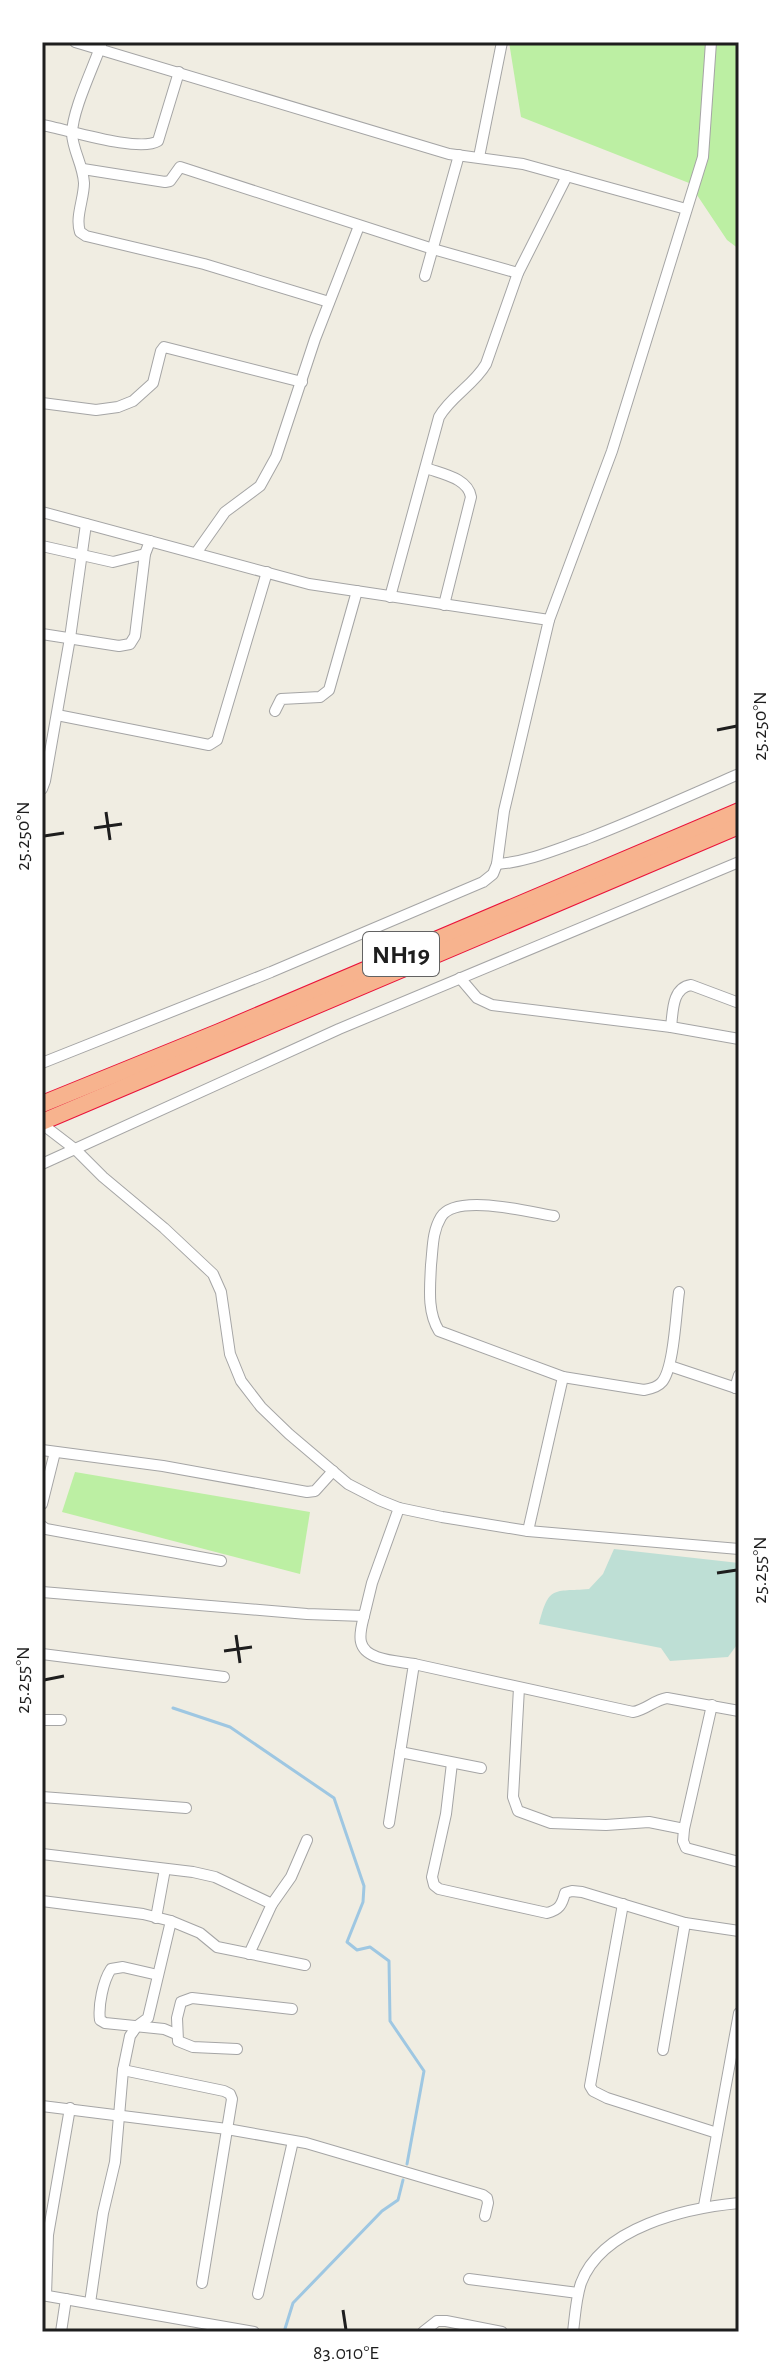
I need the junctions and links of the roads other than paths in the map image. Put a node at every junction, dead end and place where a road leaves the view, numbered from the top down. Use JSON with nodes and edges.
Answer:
{"nodes":[{"id":1,"x":75,"y":42,"type":"edge"},
{"id":2,"x":502,"y":42,"type":"edge"},
{"id":3,"x":711,"y":42,"type":"edge"},
{"id":4,"x":101,"y":45,"type":"edge"},
{"id":5,"x":179,"y":72,"type":"junction"},
{"id":6,"x":42,"y":125,"type":"edge"},
{"id":7,"x":72,"y":132,"type":"junction"},
{"id":8,"x":459,"y":155,"type":"junction"},
{"id":9,"x":479,"y":157,"type":"junction"},
{"id":10,"x":83,"y":169,"type":"junction"},
{"id":11,"x":567,"y":176,"type":"junction"},
{"id":12,"x":686,"y":209,"type":"junction"},
{"id":13,"x":359,"y":226,"type":"junction"},
{"id":14,"x":433,"y":249,"type":"junction"},
{"id":15,"x":518,"y":273,"type":"junction"},
{"id":16,"x":425,"y":276,"type":"dead end"},
{"id":17,"x":329,"y":302,"type":"junction"},
{"id":18,"x":302,"y":382,"type":"junction"},
{"id":19,"x":42,"y":403,"type":"edge"},
{"id":20,"x":426,"y":468,"type":"junction"},
{"id":21,"x":42,"y":512,"type":"edge"},
{"id":22,"x":86,"y":524,"type":"junction"},
{"id":23,"x":150,"y":541,"type":"junction"},
{"id":24,"x":42,"y":546,"type":"edge"},
{"id":25,"x":196,"y":553,"type":"junction"},
{"id":26,"x":81,"y":554,"type":"junction"},
{"id":27,"x":145,"y":554,"type":"junction"},
{"id":28,"x":267,"y":572,"type":"junction"},
{"id":29,"x":357,"y":591,"type":"junction"},
{"id":30,"x":390,"y":597,"type":"junction"},
{"id":31,"x":444,"y":605,"type":"junction"},
{"id":32,"x":549,"y":620,"type":"junction"},
{"id":33,"x":42,"y":634,"type":"edge"},
{"id":34,"x":70,"y":638,"type":"junction"},
{"id":35,"x":275,"y":711,"type":"dead end"},
{"id":36,"x":57,"y":715,"type":"junction"},
{"id":37,"x":739,"y":774,"type":"edge"},
{"id":38,"x":42,"y":789,"type":"edge"},
{"id":39,"x":739,"y":811,"type":"edge"},
{"id":40,"x":739,"y":826,"type":"edge"},
{"id":41,"x":739,"y":862,"type":"edge"},
{"id":42,"x":497,"y":864,"type":"junction"},
{"id":43,"x":460,"y":978,"type":"junction"},
{"id":44,"x":739,"y":1003,"type":"edge"},
{"id":45,"x":671,"y":1027,"type":"junction"},
{"id":46,"x":739,"y":1039,"type":"edge"},
{"id":47,"x":42,"y":1063,"type":"edge"},
{"id":48,"x":66,"y":1103,"type":"junction"},
{"id":49,"x":42,"y":1104,"type":"edge"},
{"id":50,"x":42,"y":1123,"type":"edge"},
{"id":51,"x":76,"y":1150,"type":"junction"},
{"id":52,"x":42,"y":1164,"type":"edge"},
{"id":53,"x":554,"y":1216,"type":"dead end"},
{"id":54,"x":679,"y":1292,"type":"dead end"},
{"id":55,"x":670,"y":1366,"type":"junction"},
{"id":56,"x":739,"y":1375,"type":"edge"},
{"id":57,"x":563,"y":1377,"type":"junction"},
{"id":58,"x":737,"y":1388,"type":"edge"},
{"id":59,"x":42,"y":1450,"type":"edge"},
{"id":60,"x":55,"y":1452,"type":"junction"},
{"id":61,"x":336,"y":1473,"type":"junction"},
{"id":62,"x":42,"y":1504,"type":"edge"},
{"id":63,"x":399,"y":1508,"type":"junction"},
{"id":64,"x":42,"y":1526,"type":"edge"},
{"id":65,"x":528,"y":1531,"type":"junction"},
{"id":66,"x":739,"y":1549,"type":"edge"},
{"id":67,"x":221,"y":1561,"type":"dead end"},
{"id":68,"x":42,"y":1592,"type":"edge"},
{"id":69,"x":364,"y":1616,"type":"junction"},
{"id":70,"x":42,"y":1654,"type":"edge"},
{"id":71,"x":414,"y":1664,"type":"junction"},
{"id":72,"x":224,"y":1677,"type":"dead end"},
{"id":73,"x":519,"y":1688,"type":"junction"},
{"id":74,"x":712,"y":1705,"type":"junction"},
{"id":75,"x":739,"y":1711,"type":"edge"},
{"id":76,"x":42,"y":1720,"type":"edge"},
{"id":77,"x":61,"y":1720,"type":"dead end"},
{"id":78,"x":400,"y":1752,"type":"junction"},
{"id":79,"x":452,"y":1763,"type":"junction"},
{"id":80,"x":481,"y":1768,"type":"dead end"},
{"id":81,"x":42,"y":1797,"type":"edge"},
{"id":82,"x":186,"y":1808,"type":"dead end"},
{"id":83,"x":389,"y":1823,"type":"dead end"},
{"id":84,"x":684,"y":1829,"type":"junction"},
{"id":85,"x":307,"y":1840,"type":"dead end"},
{"id":86,"x":42,"y":1854,"type":"edge"},
{"id":87,"x":739,"y":1862,"type":"edge"},
{"id":88,"x":165,"y":1869,"type":"junction"},
{"id":89,"x":42,"y":1901,"type":"edge"},
{"id":90,"x":272,"y":1904,"type":"junction"},
{"id":91,"x":623,"y":1904,"type":"junction"},
{"id":92,"x":156,"y":1918,"type":"junction"},
{"id":93,"x":171,"y":1921,"type":"junction"},
{"id":94,"x":685,"y":1923,"type":"junction"},
{"id":95,"x":739,"y":1931,"type":"edge"},
{"id":96,"x":249,"y":1954,"type":"junction"},
{"id":97,"x":305,"y":1965,"type":"dead end"},
{"id":98,"x":158,"y":1975,"type":"junction"},
{"id":99,"x":292,"y":2009,"type":"dead end"},
{"id":100,"x":739,"y":2013,"type":"edge"},
{"id":101,"x":137,"y":2026,"type":"junction"},
{"id":102,"x":176,"y":2034,"type":"junction"},
{"id":103,"x":237,"y":2049,"type":"dead end"},
{"id":104,"x":663,"y":2050,"type":"dead end"},
{"id":105,"x":123,"y":2070,"type":"junction"},
{"id":106,"x":42,"y":2106,"type":"edge"},
{"id":107,"x":70,"y":2108,"type":"junction"},
{"id":108,"x":119,"y":2116,"type":"junction"},
{"id":109,"x":227,"y":2129,"type":"junction"},
{"id":110,"x":717,"y":2133,"type":"junction"},
{"id":111,"x":293,"y":2141,"type":"junction"},
{"id":112,"x":739,"y":2203,"type":"edge"},
{"id":113,"x":704,"y":2206,"type":"junction"},
{"id":114,"x":485,"y":2216,"type":"dead end"},
{"id":115,"x":469,"y":2279,"type":"dead end"},
{"id":116,"x":202,"y":2283,"type":"dead end"},
{"id":117,"x":578,"y":2293,"type":"junction"},
{"id":118,"x":258,"y":2294,"type":"dead end"},
{"id":119,"x":44,"y":2295,"type":"edge"},
{"id":120,"x":66,"y":2299,"type":"junction"},
{"id":121,"x":90,"y":2303,"type":"junction"},
{"id":122,"x":61,"y":2332,"type":"edge"},
{"id":123,"x":254,"y":2332,"type":"edge"},
{"id":124,"x":423,"y":2332,"type":"edge"},
{"id":125,"x":502,"y":2332,"type":"edge"},
{"id":126,"x":573,"y":2332,"type":"edge"}],
"edges":[{"from":1,"to":4,"type":"street"},
{"from":2,"to":9,"type":"street"},
{"from":3,"to":12,"type":"street"},
{"from":4,"to":5,"type":"street"},
{"from":4,"to":7,"type":"street"},
{"from":5,"to":7,"type":"street"},
{"from":5,"to":8,"type":"street"},
{"from":6,"to":7,"type":"street"},
{"from":7,"to":10,"type":"street"},
{"from":8,"to":9,"type":"street"},
{"from":8,"to":14,"type":"street"},
{"from":9,"to":11,"type":"street"},
{"from":10,"to":13,"type":"street"},
{"from":10,"to":17,"type":"street"},
{"from":11,"to":12,"type":"street"},
{"from":11,"to":15,"type":"street"},
{"from":12,"to":32,"type":"street"},
{"from":13,"to":14,"type":"street"},
{"from":13,"to":17,"type":"street"},
{"from":14,"to":15,"type":"street"},
{"from":14,"to":16,"type":"street"},
{"from":15,"to":20,"type":"street"},
{"from":17,"to":18,"type":"street"},
{"from":18,"to":19,"type":"street"},
{"from":18,"to":25,"type":"street"},
{"from":20,"to":30,"type":"street"},
{"from":20,"to":31,"type":"street"},
{"from":21,"to":22,"type":"street"},
{"from":22,"to":23,"type":"street"},
{"from":22,"to":26,"type":"street"},
{"from":23,"to":25,"type":"street"},
{"from":23,"to":27,"type":"street"},
{"from":24,"to":26,"type":"street"},
{"from":25,"to":28,"type":"street"},
{"from":26,"to":27,"type":"street"},
{"from":26,"to":34,"type":"street"},
{"from":27,"to":34,"type":"street"},
{"from":28,"to":29,"type":"street"},
{"from":28,"to":36,"type":"street"},
{"from":29,"to":30,"type":"street"},
{"from":29,"to":35,"type":"street"},
{"from":30,"to":31,"type":"street"},
{"from":31,"to":32,"type":"street"},
{"from":32,"to":42,"type":"street"},
{"from":33,"to":34,"type":"street"},
{"from":34,"to":36,"type":"street"},
{"from":36,"to":38,"type":"street"},
{"from":37,"to":42,"type":"street"},
{"from":39,"to":48,"type":"highway","number":"NH19"},
{"from":40,"to":48,"type":"highway","number":"NH19"},
{"from":41,"to":43,"type":"street"},
{"from":42,"to":47,"type":"street"},
{"from":43,"to":45,"type":"street"},
{"from":43,"to":51,"type":"street"},
{"from":44,"to":45,"type":"street"},
{"from":45,"to":46,"type":"street"},
{"from":48,"to":49,"type":"highway","number":"NH19"},
{"from":48,"to":50,"type":"highway","number":"NH19"},
{"from":50,"to":51,"type":"street"},
{"from":51,"to":52,"type":"street"},
{"from":51,"to":61,"type":"street"},
{"from":53,"to":57,"type":"street"},
{"from":54,"to":55,"type":"street"},
{"from":55,"to":57,"type":"street"},
{"from":55,"to":58,"type":"street"},
{"from":56,"to":58,"type":"street"},
{"from":57,"to":65,"type":"street"},
{"from":59,"to":60,"type":"street"},
{"from":60,"to":61,"type":"street"},
{"from":60,"to":62,"type":"street"},
{"from":61,"to":63,"type":"street"},
{"from":63,"to":65,"type":"street"},
{"from":63,"to":69,"type":"street"},
{"from":64,"to":67,"type":"street"},
{"from":65,"to":66,"type":"street"},
{"from":68,"to":69,"type":"street"},
{"from":69,"to":71,"type":"street"},
{"from":70,"to":72,"type":"street"},
{"from":71,"to":73,"type":"street"},
{"from":71,"to":78,"type":"street"},
{"from":73,"to":74,"type":"street"},
{"from":73,"to":84,"type":"street"},
{"from":74,"to":75,"type":"street"},
{"from":74,"to":84,"type":"street"},
{"from":76,"to":77,"type":"street"},
{"from":78,"to":79,"type":"street"},
{"from":78,"to":83,"type":"street"},
{"from":79,"to":80,"type":"street"},
{"from":79,"to":91,"type":"street"},
{"from":81,"to":82,"type":"street"},
{"from":84,"to":87,"type":"street"},
{"from":85,"to":90,"type":"street"},
{"from":86,"to":88,"type":"street"},
{"from":88,"to":90,"type":"street"},
{"from":88,"to":92,"type":"street"},
{"from":89,"to":92,"type":"street"},
{"from":90,"to":96,"type":"street"},
{"from":91,"to":94,"type":"street"},
{"from":91,"to":110,"type":"street"},
{"from":92,"to":93,"type":"street"},
{"from":93,"to":96,"type":"street"},
{"from":93,"to":98,"type":"street"},
{"from":94,"to":95,"type":"street"},
{"from":94,"to":104,"type":"street"},
{"from":96,"to":97,"type":"street"},
{"from":98,"to":101,"type":"street"},
{"from":98,"to":101,"type":"street"},
{"from":99,"to":102,"type":"street"},
{"from":100,"to":110,"type":"street"},
{"from":101,"to":102,"type":"street"},
{"from":101,"to":105,"type":"street"},
{"from":102,"to":103,"type":"street"},
{"from":105,"to":108,"type":"street"},
{"from":105,"to":109,"type":"street"},
{"from":106,"to":107,"type":"street"},
{"from":107,"to":108,"type":"street"},
{"from":107,"to":119,"type":"street"},
{"from":108,"to":109,"type":"street"},
{"from":108,"to":121,"type":"street"},
{"from":109,"to":111,"type":"street"},
{"from":109,"to":116,"type":"street"},
{"from":110,"to":113,"type":"street"},
{"from":111,"to":114,"type":"street"},
{"from":111,"to":118,"type":"street"},
{"from":112,"to":113,"type":"street"},
{"from":113,"to":117,"type":"street"},
{"from":115,"to":117,"type":"street"},
{"from":117,"to":126,"type":"street"},
{"from":119,"to":120,"type":"street"},
{"from":120,"to":121,"type":"street"},
{"from":120,"to":122,"type":"street"},
{"from":121,"to":123,"type":"street"},
{"from":124,"to":125,"type":"street"}]}
